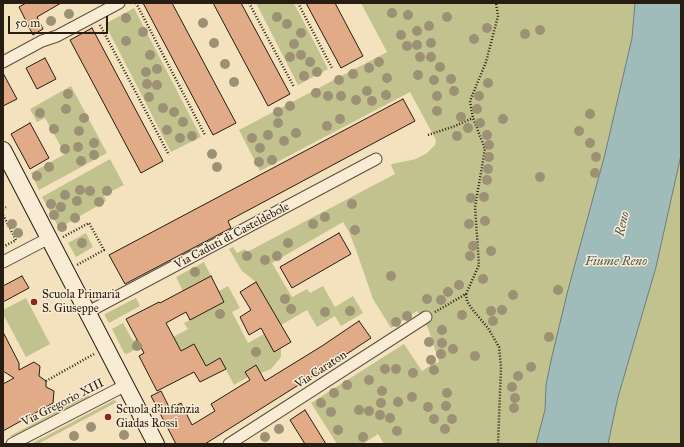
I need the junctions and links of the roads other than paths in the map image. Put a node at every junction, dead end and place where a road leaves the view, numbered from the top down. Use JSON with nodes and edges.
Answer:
{"nodes":[{"id":1,"x":119,"y":3,"type":"edge"},
{"id":2,"x":3,"y":62,"type":"edge"},
{"id":3,"x":3,"y":150,"type":"edge"},
{"id":4,"x":376,"y":159,"type":"dead end"},
{"id":5,"x":55,"y":238,"type":"junction"},
{"id":6,"x":3,"y":262,"type":"edge"},
{"id":7,"x":88,"y":312,"type":"junction"},
{"id":8,"x":426,"y":317,"type":"road end"},
{"id":9,"x":126,"y":385,"type":"junction"},
{"id":10,"x":12,"y":444,"type":"edge"},
{"id":11,"x":156,"y":444,"type":"edge"},
{"id":12,"x":230,"y":444,"type":"edge"}],
"edges":[{"from":1,"to":2,"type":"street"},
{"from":3,"to":5,"type":"street"},
{"from":4,"to":7,"type":"street","name":"Via Caduti di Casteldebole"},
{"from":5,"to":6,"type":"street"},
{"from":5,"to":7,"type":"street"},
{"from":7,"to":9,"type":"street"},
{"from":8,"to":12,"type":"street","name":"Via Caraton"},
{"from":9,"to":10,"type":"street","name":"Via Gregorio XIII"},
{"from":9,"to":11,"type":"street"}]}
